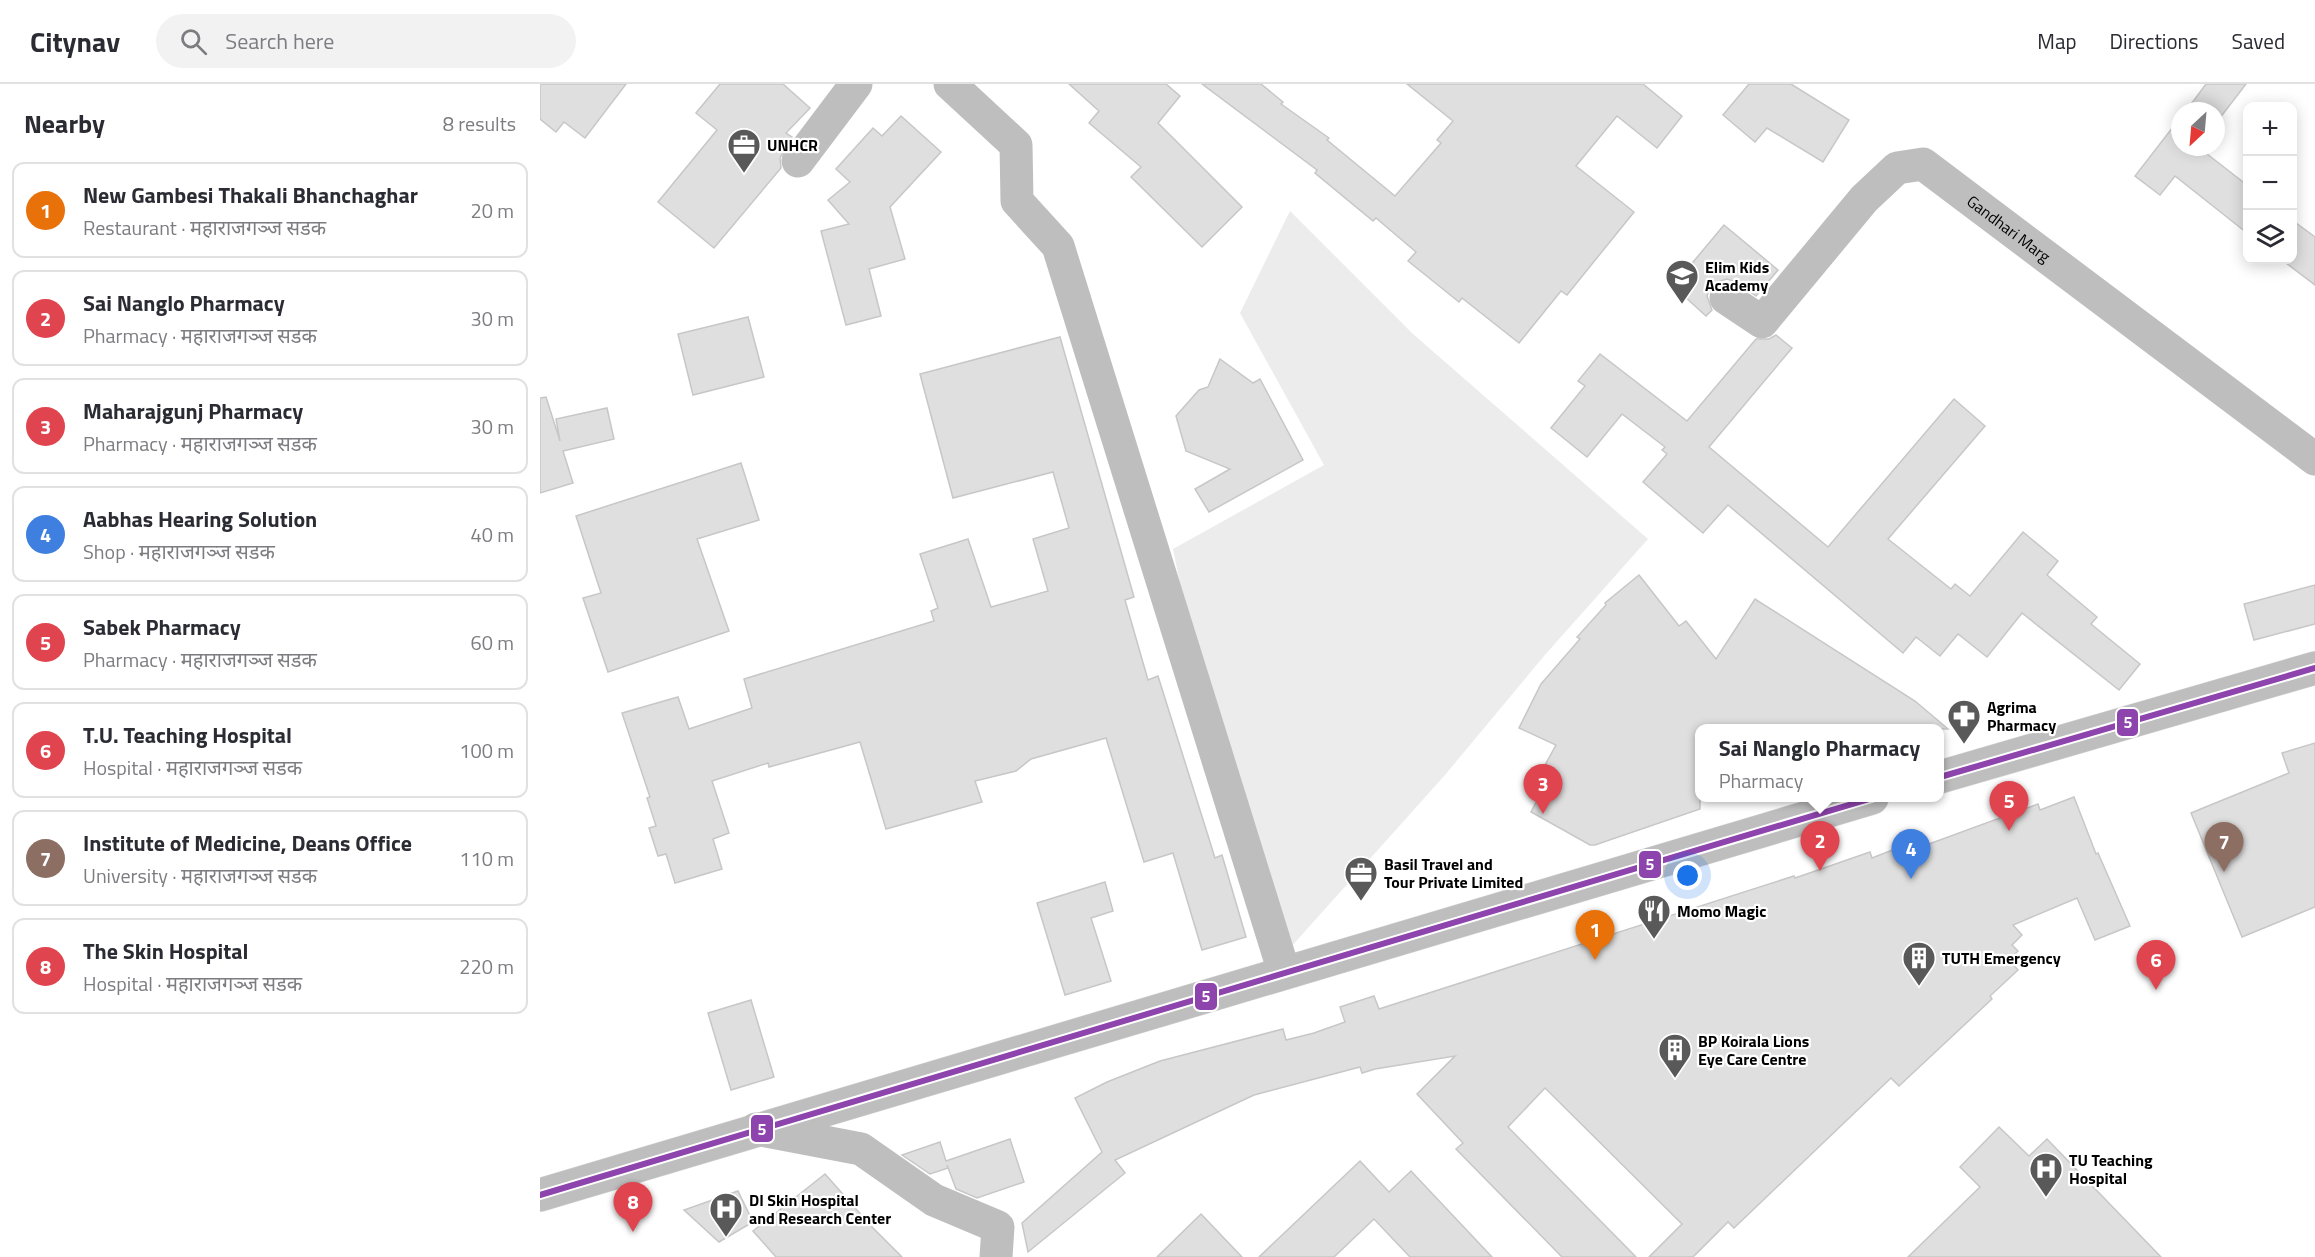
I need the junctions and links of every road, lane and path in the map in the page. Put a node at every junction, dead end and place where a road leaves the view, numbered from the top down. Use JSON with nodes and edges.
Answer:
{"nodes":[{"id":1,"x":856,"y":84,"type":"edge"},
{"id":2,"x":950,"y":84,"type":"edge"},
{"id":3,"x":798,"y":161,"type":"dead end"},
{"id":4,"x":1726,"y":298,"type":"dead end"},
{"id":5,"x":2315,"y":459,"type":"edge"},
{"id":6,"x":2302,"y":671,"type":"edge"},
{"id":7,"x":1944,"y":776,"type":"edge"},
{"id":8,"x":1858,"y":802,"type":"edge"},
{"id":9,"x":1284,"y":972,"type":"junction"},
{"id":10,"x":756,"y":1129,"type":"junction"},
{"id":11,"x":540,"y":1195,"type":"edge"},
{"id":12,"x":996,"y":1257,"type":"edge"}],
"edges":[{"from":1,"to":3,"type":"street"},
{"from":2,"to":9,"type":"street"},
{"from":4,"to":5,"type":"street","name":"Gandhari Marg"},
{"from":6,"to":7,"type":"street"},
{"from":8,"to":9,"type":"street"},
{"from":9,"to":10,"type":"street"},
{"from":10,"to":11,"type":"street"},
{"from":10,"to":12,"type":"street"}]}
